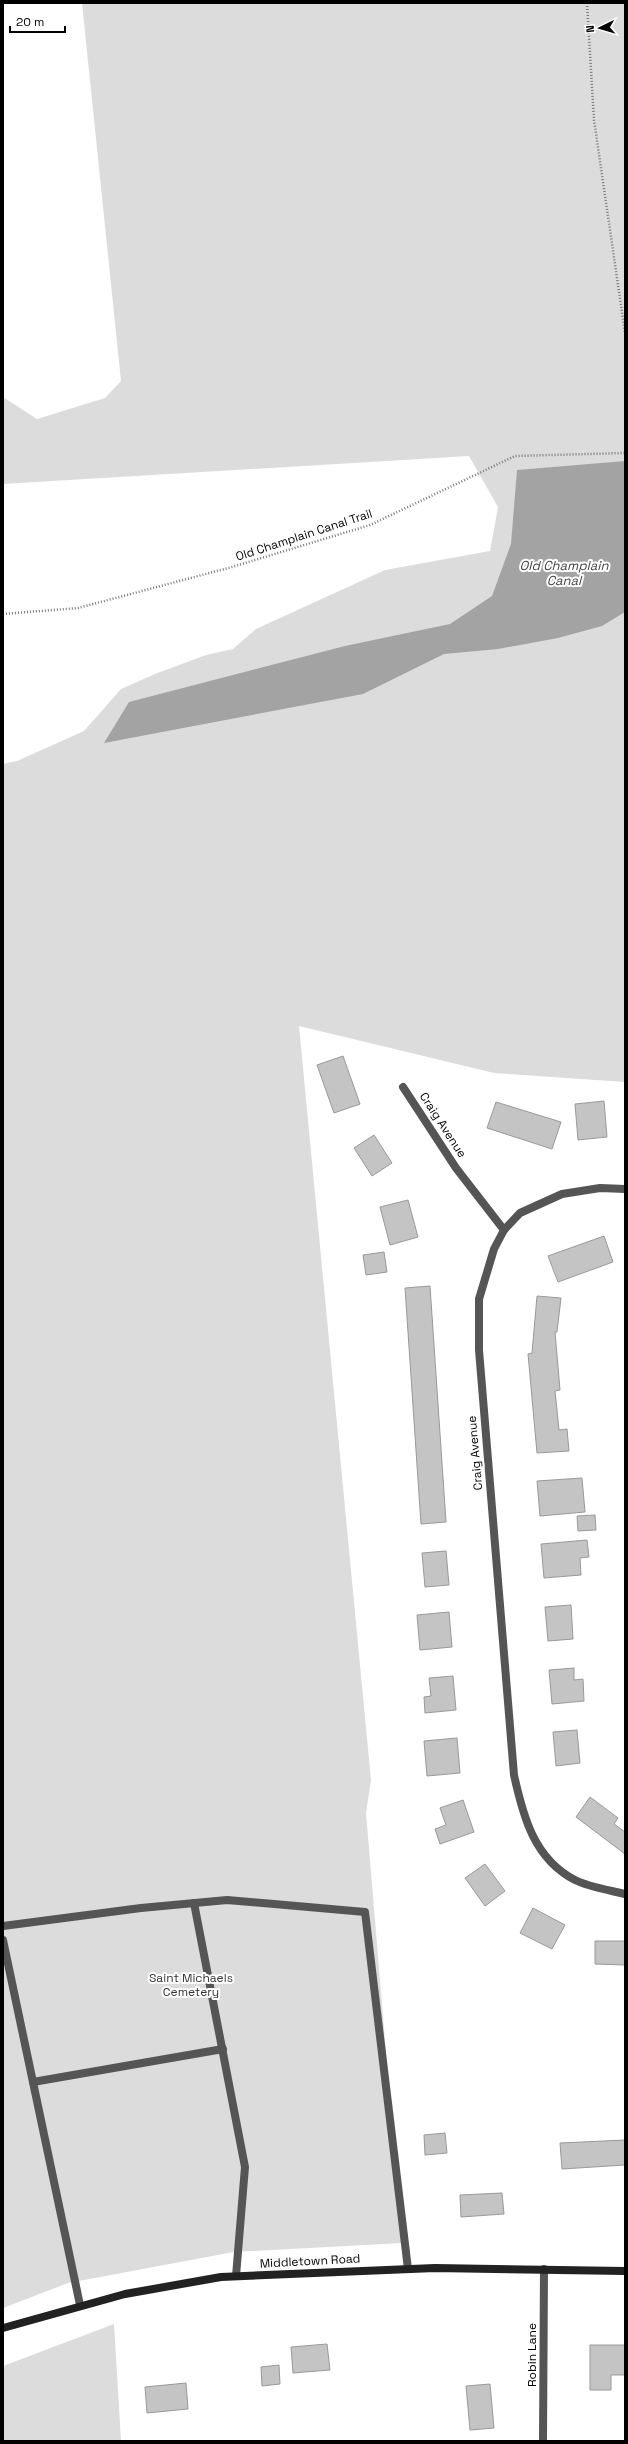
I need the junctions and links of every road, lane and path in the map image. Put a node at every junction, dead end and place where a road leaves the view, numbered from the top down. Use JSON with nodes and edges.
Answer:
{"nodes":[{"id":1,"x":587,"y":3,"type":"edge"},
{"id":2,"x":625,"y":333,"type":"edge"},
{"id":3,"x":625,"y":453,"type":"edge"},
{"id":4,"x":3,"y":614,"type":"edge"},
{"id":5,"x":403,"y":1087,"type":"dead end"},
{"id":6,"x":625,"y":1190,"type":"edge"},
{"id":7,"x":504,"y":1230,"type":"junction"},
{"id":8,"x":625,"y":1894,"type":"edge"},
{"id":9,"x":194,"y":1903,"type":"junction"},
{"id":10,"x":3,"y":1926,"type":"edge"},
{"id":11,"x":3,"y":1940,"type":"edge"},
{"id":12,"x":223,"y":2049,"type":"junction"},
{"id":13,"x":33,"y":2082,"type":"junction"},
{"id":14,"x":408,"y":2269,"type":"junction"},
{"id":15,"x":544,"y":2269,"type":"junction"},
{"id":16,"x":625,"y":2271,"type":"edge"},
{"id":17,"x":236,"y":2276,"type":"junction"},
{"id":18,"x":80,"y":2305,"type":"junction"},
{"id":19,"x":3,"y":2328,"type":"edge"},
{"id":20,"x":543,"y":2441,"type":"edge"}],
"edges":[{"from":1,"to":2,"type":"path"},
{"from":3,"to":4,"type":"path","name":"Old Champlain Canal Trail"},
{"from":5,"to":7,"type":"street","name":"Craig Avenue"},
{"from":6,"to":7,"type":"street"},
{"from":7,"to":8,"type":"street","name":"Craig Avenue"},
{"from":9,"to":10,"type":"street"},
{"from":9,"to":12,"type":"street"},
{"from":9,"to":14,"type":"street"},
{"from":11,"to":13,"type":"street"},
{"from":12,"to":13,"type":"street"},
{"from":12,"to":17,"type":"street"},
{"from":13,"to":18,"type":"street"},
{"from":14,"to":15,"type":"street","name":"Middletown Road"},
{"from":14,"to":17,"type":"street","name":"Middletown Road"},
{"from":15,"to":16,"type":"street","name":"Middletown Road"},
{"from":15,"to":20,"type":"street","name":"Robin Lane"},
{"from":17,"to":18,"type":"street","name":"Middletown Road"},
{"from":18,"to":19,"type":"street","name":"Middletown Road"}]}
